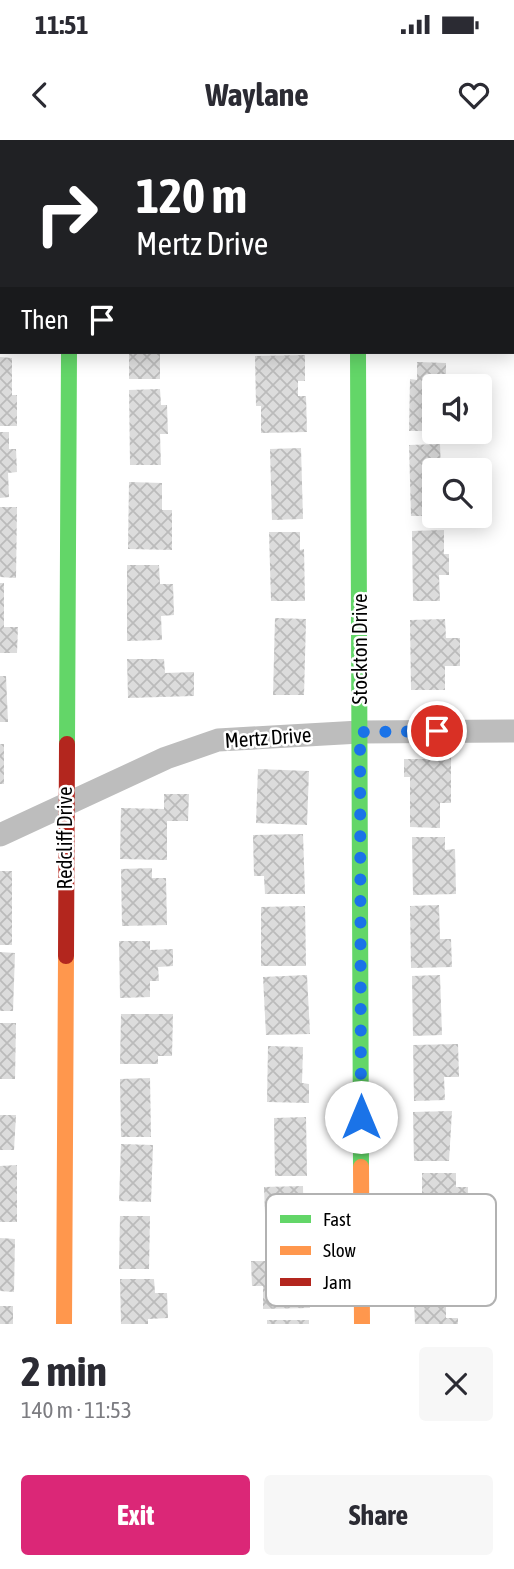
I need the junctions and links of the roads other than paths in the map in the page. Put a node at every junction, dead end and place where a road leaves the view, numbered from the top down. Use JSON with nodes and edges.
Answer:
{"nodes":[{"id":1,"x":69,"y":354,"type":"edge"},
{"id":2,"x":358,"y":354,"type":"edge"},
{"id":3,"x":514,"y":731,"type":"edge"},
{"id":4,"x":360,"y":732,"type":"junction"},
{"id":5,"x":65,"y":803,"type":"junction"},
{"id":6,"x":0,"y":835,"type":"edge"},
{"id":7,"x":362,"y":1194,"type":"edge"},
{"id":8,"x":362,"y":1306,"type":"edge"},
{"id":9,"x":64,"y":1324,"type":"edge"},
{"id":10,"x":362,"y":1324,"type":"edge"}],
"edges":[{"from":1,"to":5,"type":"street","name":"Redcliff Drive"},
{"from":2,"to":4,"type":"street","name":"Stockton Drive"},
{"from":3,"to":4,"type":"street","name":"Mertz Drive"},
{"from":4,"to":5,"type":"street","name":"Mertz Drive"},
{"from":4,"to":7,"type":"street","name":"Stockton Drive"},
{"from":5,"to":6,"type":"street","name":"Mertz Drive"},
{"from":5,"to":9,"type":"street","name":"Redcliff Drive"},
{"from":8,"to":10,"type":"street","name":"Stockton Drive"}]}
